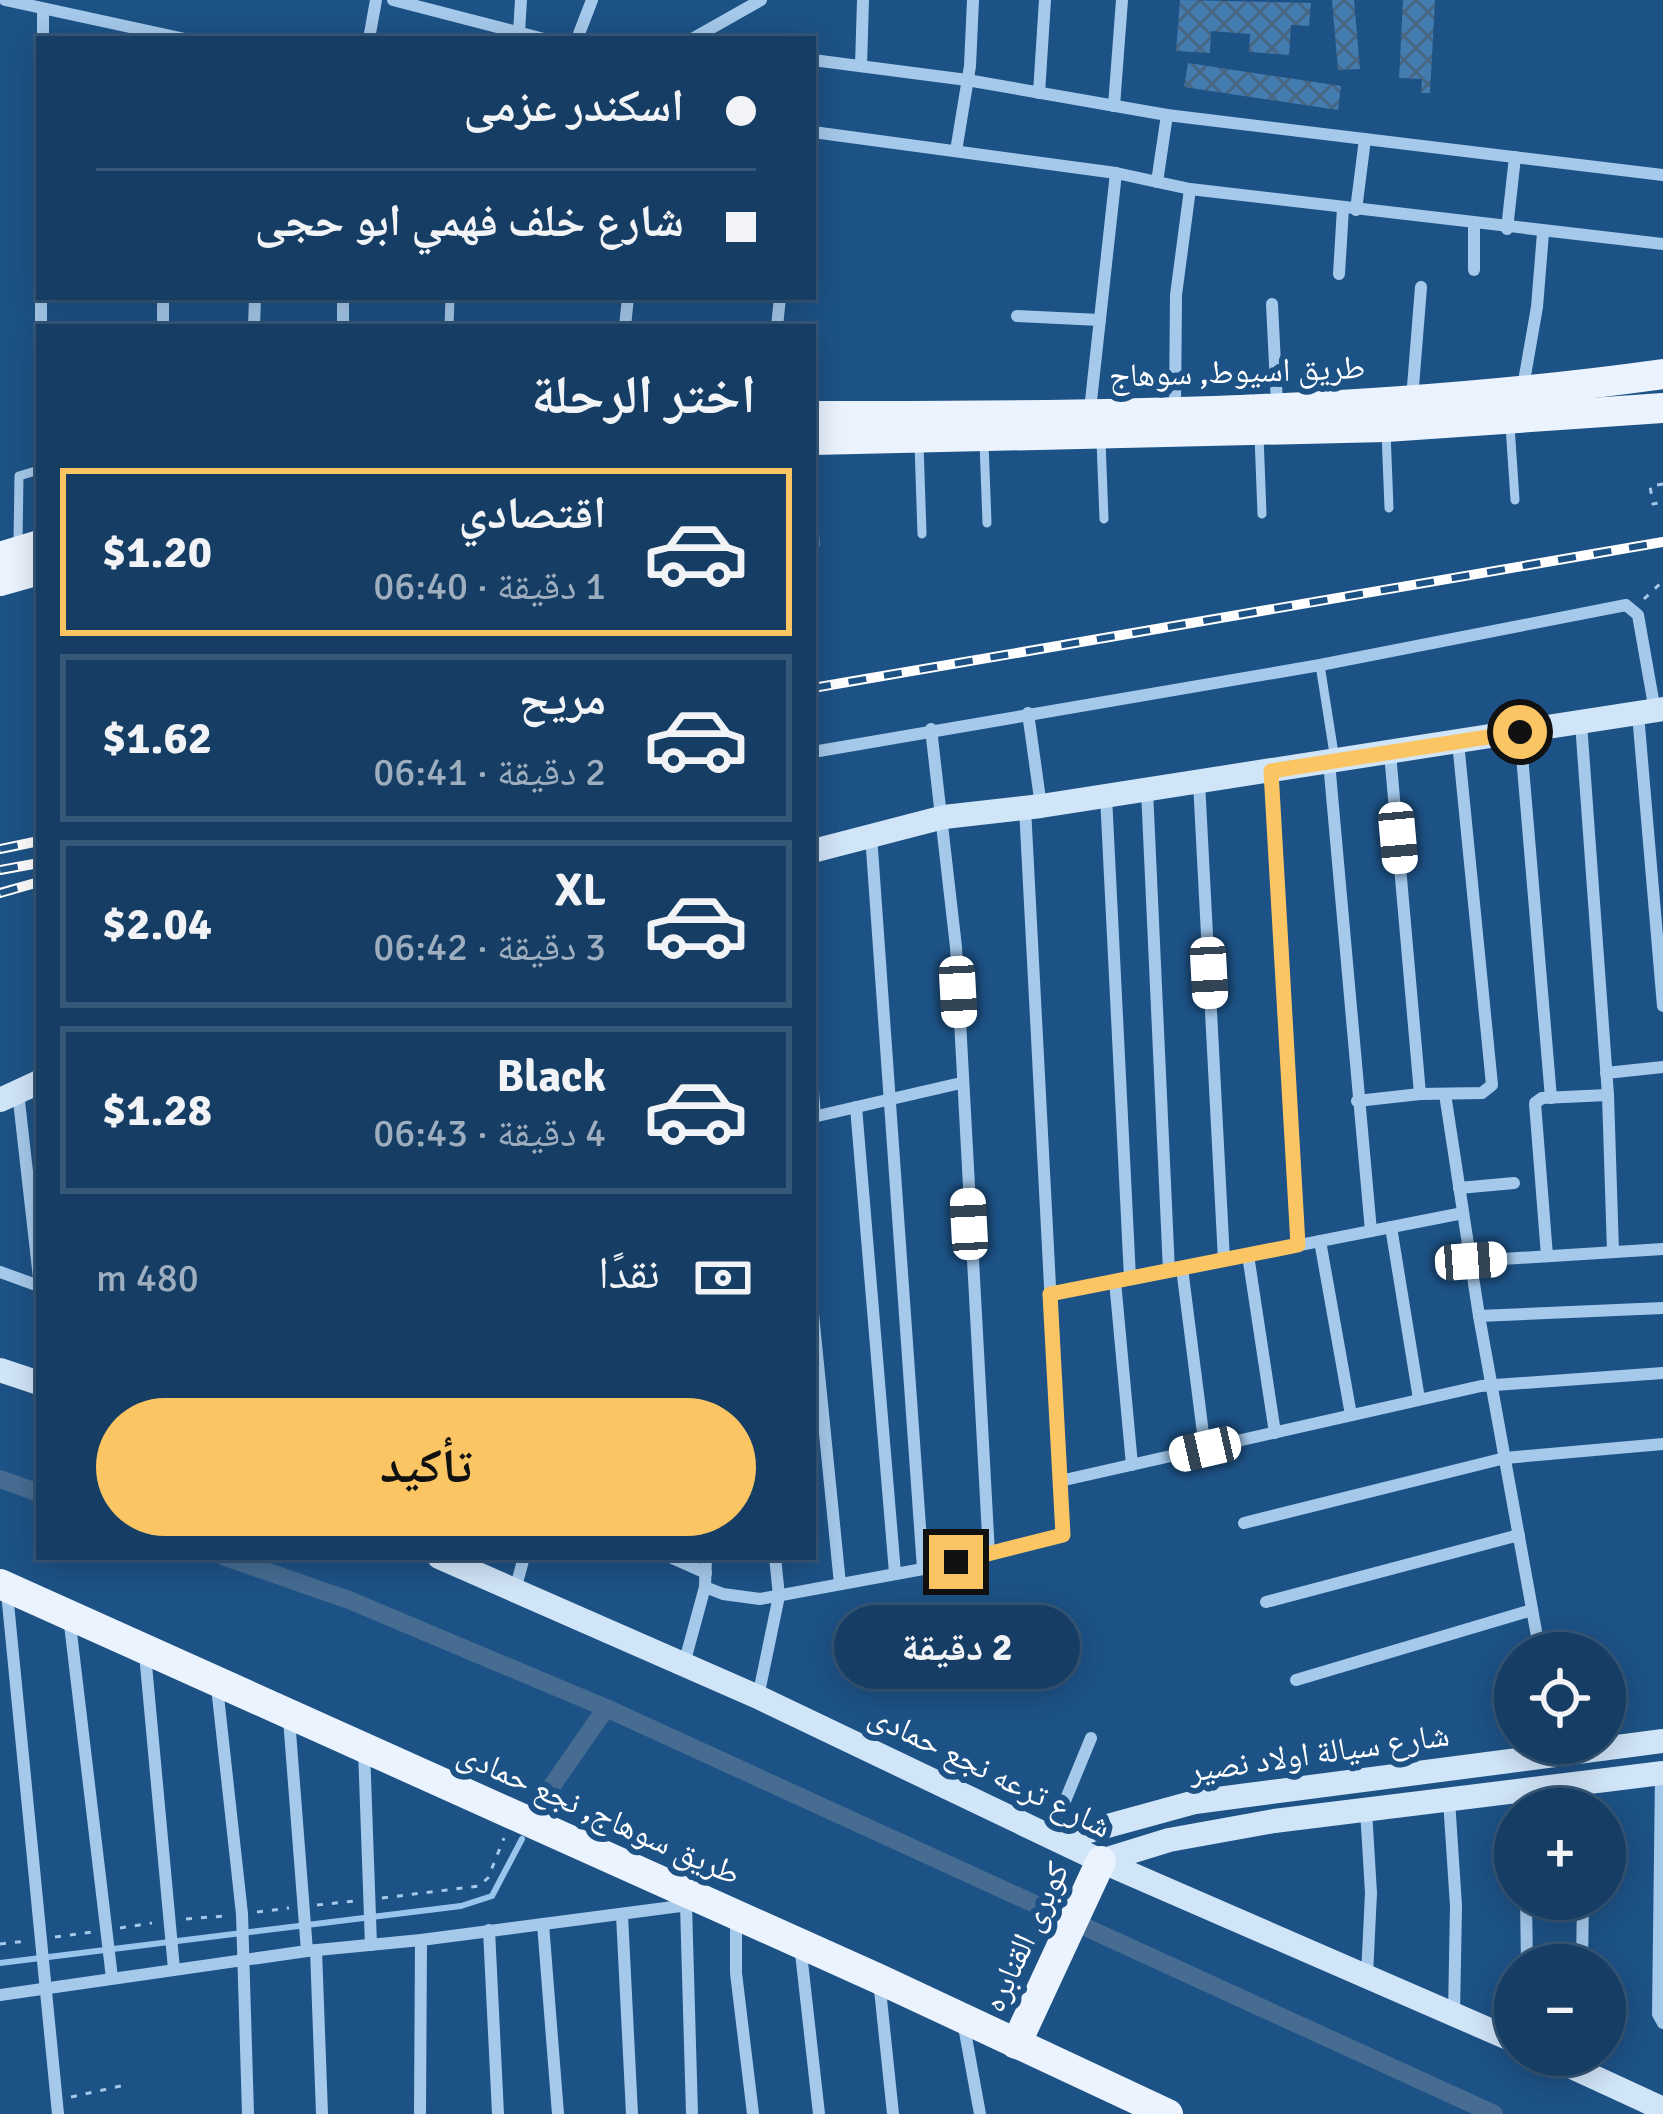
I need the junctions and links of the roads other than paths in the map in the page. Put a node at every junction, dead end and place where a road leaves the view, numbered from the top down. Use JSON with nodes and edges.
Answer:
{"nodes":[{"id":1,"x":5,"y":0,"type":"edge"},
{"id":2,"x":376,"y":0,"type":"edge"},
{"id":3,"x":393,"y":0,"type":"edge"},
{"id":4,"x":521,"y":0,"type":"edge"},
{"id":5,"x":592,"y":0,"type":"edge"},
{"id":6,"x":862,"y":0,"type":"edge"},
{"id":7,"x":973,"y":0,"type":"edge"},
{"id":8,"x":1045,"y":0,"type":"edge"},
{"id":9,"x":1122,"y":0,"type":"edge"},
{"id":10,"x":752,"y":2,"type":"edge"},
{"id":11,"x":450,"y":7,"type":"edge"},
{"id":12,"x":43,"y":9,"type":"junction"},
{"id":13,"x":519,"y":32,"type":"junction"},
{"id":14,"x":43,"y":36,"type":"edge"},
{"id":15,"x":163,"y":36,"type":"edge"},
{"id":16,"x":370,"y":36,"type":"edge"},
{"id":17,"x":533,"y":36,"type":"edge"},
{"id":18,"x":578,"y":36,"type":"edge"},
{"id":19,"x":697,"y":36,"type":"edge"},
{"id":20,"x":816,"y":60,"type":"edge"},
{"id":21,"x":861,"y":66,"type":"junction"},
{"id":22,"x":968,"y":80,"type":"junction"},
{"id":23,"x":1039,"y":93,"type":"junction"},
{"id":24,"x":1114,"y":106,"type":"junction"},
{"id":25,"x":1167,"y":115,"type":"junction"},
{"id":26,"x":816,"y":132,"type":"edge"},
{"id":27,"x":1365,"y":139,"type":"junction"},
{"id":28,"x":956,"y":151,"type":"junction"},
{"id":29,"x":1515,"y":157,"type":"junction"},
{"id":30,"x":1115,"y":173,"type":"junction"},
{"id":31,"x":1663,"y":175,"type":"edge"},
{"id":32,"x":1157,"y":182,"type":"junction"},
{"id":33,"x":1190,"y":189,"type":"junction"},
{"id":34,"x":1349,"y":209,"type":"junction"},
{"id":35,"x":1474,"y":225,"type":"junction"},
{"id":36,"x":1507,"y":229,"type":"junction"},
{"id":37,"x":1543,"y":233,"type":"junction"},
{"id":38,"x":1663,"y":244,"type":"edge"},
{"id":39,"x":1474,"y":270,"type":"dead end"},
{"id":40,"x":1339,"y":274,"type":"dead end"},
{"id":41,"x":1421,"y":287,"type":"dead end"},
{"id":42,"x":1272,"y":304,"type":"dead end"},
{"id":43,"x":1017,"y":316,"type":"dead end"},
{"id":44,"x":1100,"y":320,"type":"junction"},
{"id":45,"x":1663,"y":374,"type":"edge"},
{"id":46,"x":1412,"y":401,"type":"junction"},
{"id":47,"x":1516,"y":407,"type":"junction"},
{"id":48,"x":1663,"y":408,"type":"edge"},
{"id":49,"x":1175,"y":410,"type":"junction"},
{"id":50,"x":816,"y":416,"type":"edge"},
{"id":51,"x":1268,"y":418,"type":"junction"},
{"id":52,"x":1095,"y":425,"type":"junction"},
{"id":53,"x":1386,"y":427,"type":"junction"},
{"id":54,"x":984,"y":438,"type":"junction"},
{"id":55,"x":919,"y":439,"type":"junction"},
{"id":56,"x":816,"y":440,"type":"edge"},
{"id":57,"x":36,"y":471,"type":"edge"},
{"id":58,"x":1514,"y":500,"type":"dead end"},
{"id":59,"x":1389,"y":508,"type":"dead end"},
{"id":60,"x":1262,"y":514,"type":"dead end"},
{"id":61,"x":1104,"y":519,"type":"dead end"},
{"id":62,"x":987,"y":523,"type":"dead end"},
{"id":63,"x":922,"y":534,"type":"dead end"},
{"id":64,"x":36,"y":547,"type":"edge"},
{"id":65,"x":2,"y":564,"type":"edge"},
{"id":66,"x":36,"y":570,"type":"edge"},
{"id":67,"x":1320,"y":665,"type":"junction"},
{"id":68,"x":1652,"y":711,"type":"edge"},
{"id":69,"x":1028,"y":713,"type":"junction"},
{"id":70,"x":1581,"y":723,"type":"junction"},
{"id":71,"x":931,"y":729,"type":"junction"},
{"id":72,"x":1520,"y":732,"type":"junction"},
{"id":73,"x":1458,"y":742,"type":"junction"},
{"id":74,"x":816,"y":751,"type":"edge"},
{"id":75,"x":1390,"y":753,"type":"junction"},
{"id":76,"x":1332,"y":762,"type":"junction"},
{"id":77,"x":1271,"y":771,"type":"junction"},
{"id":78,"x":1199,"y":782,"type":"junction"},
{"id":79,"x":1147,"y":790,"type":"junction"},
{"id":80,"x":1106,"y":796,"type":"junction"},
{"id":81,"x":1033,"y":807,"type":"junction"},
{"id":82,"x":944,"y":817,"type":"junction"},
{"id":83,"x":871,"y":834,"type":"junction"},
{"id":84,"x":816,"y":850,"type":"edge"},
{"id":85,"x":1663,"y":1006,"type":"edge"},
{"id":86,"x":1663,"y":1067,"type":"edge"},
{"id":87,"x":1606,"y":1073,"type":"junction"},
{"id":88,"x":961,"y":1083,"type":"junction"},
{"id":89,"x":19,"y":1091,"type":"edge"},
{"id":90,"x":1420,"y":1094,"type":"junction"},
{"id":91,"x":1445,"y":1094,"type":"junction"},
{"id":92,"x":1607,"y":1095,"type":"junction"},
{"id":93,"x":1551,"y":1097,"type":"junction"},
{"id":94,"x":889,"y":1100,"type":"junction"},
{"id":95,"x":1357,"y":1101,"type":"junction"},
{"id":96,"x":856,"y":1107,"type":"junction"},
{"id":97,"x":816,"y":1117,"type":"edge"},
{"id":98,"x":1514,"y":1183,"type":"dead end"},
{"id":99,"x":1460,"y":1189,"type":"junction"},
{"id":100,"x":1463,"y":1213,"type":"junction"},
{"id":101,"x":1391,"y":1227,"type":"junction"},
{"id":102,"x":1371,"y":1231,"type":"junction"},
{"id":103,"x":1320,"y":1241,"type":"junction"},
{"id":104,"x":1298,"y":1245,"type":"junction"},
{"id":105,"x":1663,"y":1249,"type":"edge"},
{"id":106,"x":1613,"y":1252,"type":"junction"},
{"id":107,"x":36,"y":1253,"type":"edge"},
{"id":108,"x":1248,"y":1255,"type":"junction"},
{"id":109,"x":1547,"y":1256,"type":"junction"},
{"id":110,"x":1224,"y":1260,"type":"junction"},
{"id":111,"x":1471,"y":1261,"type":"junction"},
{"id":112,"x":1176,"y":1269,"type":"junction"},
{"id":113,"x":0,"y":1272,"type":"edge"},
{"id":114,"x":1123,"y":1280,"type":"junction"},
{"id":115,"x":36,"y":1281,"type":"edge"},
{"id":116,"x":1050,"y":1294,"type":"junction"},
{"id":117,"x":1663,"y":1308,"type":"edge"},
{"id":118,"x":1479,"y":1316,"type":"junction"},
{"id":119,"x":816,"y":1344,"type":"edge"},
{"id":120,"x":0,"y":1370,"type":"edge"},
{"id":121,"x":1663,"y":1372,"type":"edge"},
{"id":122,"x":36,"y":1382,"type":"edge"},
{"id":123,"x":1492,"y":1385,"type":"junction"},
{"id":124,"x":1419,"y":1399,"type":"junction"},
{"id":125,"x":1351,"y":1415,"type":"junction"},
{"id":126,"x":1275,"y":1433,"type":"junction"},
{"id":127,"x":1663,"y":1444,"type":"edge"},
{"id":128,"x":1205,"y":1449,"type":"junction"},
{"id":129,"x":1505,"y":1458,"type":"junction"},
{"id":130,"x":1132,"y":1466,"type":"junction"},
{"id":131,"x":1060,"y":1480,"type":"junction"},
{"id":132,"x":1244,"y":1523,"type":"dead end"},
{"id":133,"x":1519,"y":1535,"type":"junction"},
{"id":134,"x":989,"y":1554,"type":"junction"},
{"id":135,"x":446,"y":1560,"type":"edge"},
{"id":136,"x":523,"y":1560,"type":"edge"},
{"id":137,"x":675,"y":1560,"type":"edge"},
{"id":138,"x":706,"y":1560,"type":"edge"},
{"id":139,"x":775,"y":1560,"type":"edge"},
{"id":140,"x":923,"y":1569,"type":"junction"},
{"id":141,"x":895,"y":1573,"type":"junction"},
{"id":142,"x":706,"y":1580,"type":"junction"},
{"id":143,"x":840,"y":1584,"type":"junction"},
{"id":144,"x":3,"y":1585,"type":"edge"},
{"id":145,"x":515,"y":1590,"type":"junction"},
{"id":146,"x":779,"y":1596,"type":"junction"},
{"id":147,"x":1266,"y":1602,"type":"dead end"},
{"id":148,"x":1532,"y":1610,"type":"junction"},
{"id":149,"x":68,"y":1612,"type":"junction"},
{"id":150,"x":1536,"y":1632,"type":"edge"},
{"id":151,"x":144,"y":1646,"type":"junction"},
{"id":152,"x":684,"y":1664,"type":"junction"},
{"id":153,"x":217,"y":1680,"type":"junction"},
{"id":154,"x":1296,"y":1680,"type":"dead end"},
{"id":155,"x":758,"y":1697,"type":"junction"},
{"id":156,"x":289,"y":1714,"type":"junction"},
{"id":157,"x":1091,"y":1738,"type":"dead end"},
{"id":158,"x":1663,"y":1741,"type":"edge"},
{"id":159,"x":1626,"y":1743,"type":"edge"},
{"id":160,"x":364,"y":1749,"type":"junction"},
{"id":161,"x":1494,"y":1757,"type":"edge"},
{"id":162,"x":1662,"y":1773,"type":"edge"},
{"id":163,"x":1609,"y":1788,"type":"edge"},
{"id":164,"x":1449,"y":1800,"type":"junction"},
{"id":165,"x":1494,"y":1800,"type":"edge"},
{"id":166,"x":1366,"y":1810,"type":"junction"},
{"id":167,"x":1055,"y":1837,"type":"junction"},
{"id":168,"x":1101,"y":1861,"type":"junction"},
{"id":169,"x":710,"y":1908,"type":"junction"},
{"id":170,"x":622,"y":1915,"type":"junction"},
{"id":171,"x":543,"y":1924,"type":"junction"},
{"id":172,"x":489,"y":1930,"type":"junction"},
{"id":173,"x":421,"y":1940,"type":"junction"},
{"id":174,"x":800,"y":1943,"type":"junction"},
{"id":175,"x":371,"y":1945,"type":"junction"},
{"id":176,"x":312,"y":1950,"type":"junction"},
{"id":177,"x":243,"y":1960,"type":"junction"},
{"id":178,"x":174,"y":1970,"type":"junction"},
{"id":179,"x":1367,"y":1976,"type":"junction"},
{"id":180,"x":112,"y":1978,"type":"junction"},
{"id":181,"x":879,"y":1979,"type":"junction"},
{"id":182,"x":47,"y":1989,"type":"junction"},
{"id":183,"x":0,"y":1995,"type":"edge"},
{"id":184,"x":1454,"y":2014,"type":"junction"},
{"id":185,"x":963,"y":2019,"type":"junction"},
{"id":186,"x":1660,"y":2019,"type":"edge"},
{"id":187,"x":1494,"y":2032,"type":"edge"},
{"id":188,"x":1016,"y":2044,"type":"junction"},
{"id":189,"x":1601,"y":2076,"type":"edge"},
{"id":190,"x":57,"y":2107,"type":"edge"},
{"id":191,"x":1663,"y":2109,"type":"edge"},
{"id":192,"x":248,"y":2114,"type":"edge"},
{"id":193,"x":322,"y":2114,"type":"edge"},
{"id":194,"x":420,"y":2114,"type":"edge"},
{"id":195,"x":498,"y":2114,"type":"edge"},
{"id":196,"x":558,"y":2114,"type":"edge"},
{"id":197,"x":632,"y":2114,"type":"edge"},
{"id":198,"x":692,"y":2114,"type":"edge"},
{"id":199,"x":753,"y":2114,"type":"edge"},
{"id":200,"x":819,"y":2114,"type":"edge"},
{"id":201,"x":893,"y":2114,"type":"edge"},
{"id":202,"x":980,"y":2114,"type":"edge"},
{"id":203,"x":1168,"y":2114,"type":"edge"}],
"edges":[{"from":1,"to":12,"type":"street"},
{"from":2,"to":16,"type":"street"},
{"from":3,"to":11,"type":"street"},
{"from":4,"to":13,"type":"street"},
{"from":5,"to":18,"type":"street"},
{"from":6,"to":21,"type":"street"},
{"from":7,"to":22,"type":"street"},
{"from":8,"to":23,"type":"street"},
{"from":9,"to":24,"type":"street"},
{"from":10,"to":19,"type":"street"},
{"from":11,"to":13,"type":"street"},
{"from":12,"to":14,"type":"street"},
{"from":12,"to":15,"type":"street"},
{"from":13,"to":17,"type":"street"},
{"from":20,"to":21,"type":"street"},
{"from":21,"to":22,"type":"street"},
{"from":22,"to":23,"type":"street"},
{"from":22,"to":28,"type":"street"},
{"from":23,"to":24,"type":"street"},
{"from":24,"to":25,"type":"street"},
{"from":25,"to":27,"type":"street"},
{"from":25,"to":32,"type":"street"},
{"from":26,"to":28,"type":"street"},
{"from":27,"to":29,"type":"street"},
{"from":27,"to":34,"type":"street"},
{"from":28,"to":30,"type":"street"},
{"from":29,"to":31,"type":"street"},
{"from":29,"to":36,"type":"street"},
{"from":30,"to":32,"type":"street"},
{"from":30,"to":44,"type":"street"},
{"from":32,"to":33,"type":"street"},
{"from":33,"to":34,"type":"street"},
{"from":33,"to":49,"type":"street"},
{"from":34,"to":35,"type":"street"},
{"from":34,"to":40,"type":"street"},
{"from":35,"to":36,"type":"street"},
{"from":35,"to":39,"type":"street"},
{"from":36,"to":37,"type":"street"},
{"from":37,"to":38,"type":"street"},
{"from":37,"to":47,"type":"street"},
{"from":41,"to":46,"type":"street"},
{"from":42,"to":51,"type":"street"},
{"from":43,"to":44,"type":"street"},
{"from":44,"to":52,"type":"street"},
{"from":45,"to":47,"type":"main road","name":"طريق اسيوط, سوهاج"},
{"from":46,"to":47,"type":"main road","name":"طريق اسيوط, سوهاج"},
{"from":46,"to":51,"type":"main road","name":"طريق اسيوط, سوهاج"},
{"from":47,"to":48,"type":"main road","name":"طريق اسيوط, سوهاج"},
{"from":47,"to":53,"type":"main road","name":"طريق اسيوط, سوهاج"},
{"from":47,"to":58,"type":"lane"},
{"from":49,"to":51,"type":"main road","name":"طريق اسيوط, سوهاج"},
{"from":49,"to":52,"type":"main road","name":"طريق اسيوط, سوهاج"},
{"from":50,"to":52,"type":"main road","name":"طريق اسيوط, سوهاج"},
{"from":51,"to":52,"type":"main road","name":"طريق اسيوط, سوهاج"},
{"from":51,"to":53,"type":"main road","name":"طريق اسيوط, سوهاج"},
{"from":51,"to":60,"type":"lane"},
{"from":52,"to":54,"type":"main road","name":"طريق اسيوط, سوهاج"},
{"from":52,"to":61,"type":"lane"},
{"from":53,"to":59,"type":"lane"},
{"from":54,"to":55,"type":"main road","name":"طريق اسيوط, سوهاج"},
{"from":54,"to":62,"type":"lane"},
{"from":55,"to":56,"type":"main road","name":"طريق اسيوط, سوهاج"},
{"from":55,"to":63,"type":"lane"},
{"from":57,"to":65,"type":"lane"},
{"from":64,"to":65,"type":"main road"},
{"from":65,"to":66,"type":"main road"},
{"from":67,"to":68,"type":"street"},
{"from":67,"to":69,"type":"street"},
{"from":67,"to":76,"type":"lane"},
{"from":68,"to":70,"type":"street"},
{"from":68,"to":85,"type":"street"},
{"from":69,"to":71,"type":"street"},
{"from":69,"to":81,"type":"street"},
{"from":70,"to":72,"type":"street"},
{"from":70,"to":87,"type":"street"},
{"from":71,"to":74,"type":"street"},
{"from":71,"to":82,"type":"street"},
{"from":72,"to":73,"type":"street"},
{"from":72,"to":93,"type":"street"},
{"from":73,"to":75,"type":"street"},
{"from":73,"to":91,"type":"street"},
{"from":75,"to":76,"type":"street"},
{"from":75,"to":90,"type":"street"},
{"from":76,"to":77,"type":"street"},
{"from":76,"to":95,"type":"street"},
{"from":77,"to":78,"type":"street"},
{"from":77,"to":104,"type":"street"},
{"from":78,"to":79,"type":"street"},
{"from":78,"to":110,"type":"street"},
{"from":79,"to":80,"type":"street"},
{"from":79,"to":112,"type":"street"},
{"from":80,"to":81,"type":"street"},
{"from":80,"to":114,"type":"street"},
{"from":81,"to":82,"type":"street"},
{"from":81,"to":116,"type":"street"},
{"from":82,"to":83,"type":"street"},
{"from":82,"to":88,"type":"street"},
{"from":83,"to":84,"type":"street"},
{"from":83,"to":94,"type":"street"},
{"from":86,"to":87,"type":"street"},
{"from":87,"to":92,"type":"street"},
{"from":88,"to":94,"type":"street"},
{"from":88,"to":134,"type":"street"},
{"from":89,"to":107,"type":"street"},
{"from":90,"to":91,"type":"street"},
{"from":90,"to":95,"type":"street"},
{"from":91,"to":99,"type":"street"},
{"from":92,"to":93,"type":"street"},
{"from":92,"to":106,"type":"street"},
{"from":93,"to":109,"type":"street"},
{"from":94,"to":96,"type":"street"},
{"from":94,"to":140,"type":"street"},
{"from":95,"to":102,"type":"street"},
{"from":96,"to":97,"type":"street"},
{"from":96,"to":141,"type":"street"},
{"from":98,"to":99,"type":"street"},
{"from":99,"to":100,"type":"street"},
{"from":100,"to":101,"type":"street"},
{"from":100,"to":111,"type":"street"},
{"from":101,"to":102,"type":"street"},
{"from":101,"to":124,"type":"street"},
{"from":102,"to":103,"type":"street"},
{"from":103,"to":104,"type":"street"},
{"from":103,"to":125,"type":"street"},
{"from":104,"to":108,"type":"street"},
{"from":105,"to":106,"type":"street"},
{"from":106,"to":109,"type":"street"},
{"from":108,"to":110,"type":"street"},
{"from":108,"to":126,"type":"street"},
{"from":109,"to":111,"type":"street"},
{"from":110,"to":112,"type":"street"},
{"from":111,"to":118,"type":"street"},
{"from":112,"to":114,"type":"street"},
{"from":112,"to":128,"type":"street"},
{"from":113,"to":115,"type":"street"},
{"from":114,"to":116,"type":"street"},
{"from":114,"to":130,"type":"street"},
{"from":116,"to":131,"type":"street"},
{"from":117,"to":118,"type":"street"},
{"from":118,"to":123,"type":"street"},
{"from":119,"to":143,"type":"street"},
{"from":120,"to":122,"type":"street"},
{"from":121,"to":123,"type":"street"},
{"from":123,"to":124,"type":"street"},
{"from":123,"to":129,"type":"street"},
{"from":124,"to":125,"type":"street"},
{"from":125,"to":126,"type":"street"},
{"from":126,"to":128,"type":"street"},
{"from":127,"to":129,"type":"street"},
{"from":128,"to":130,"type":"street"},
{"from":129,"to":132,"type":"street"},
{"from":129,"to":133,"type":"street"},
{"from":130,"to":131,"type":"street"},
{"from":131,"to":134,"type":"street"},
{"from":133,"to":147,"type":"street"},
{"from":133,"to":148,"type":"street"},
{"from":134,"to":140,"type":"street"},
{"from":135,"to":145,"type":"street","name":"شارع ترعه نجع حمادى"},
{"from":136,"to":145,"type":"street"},
{"from":137,"to":142,"type":"street"},
{"from":138,"to":142,"type":"street"},
{"from":139,"to":146,"type":"street"},
{"from":140,"to":141,"type":"street"},
{"from":141,"to":143,"type":"street"},
{"from":142,"to":146,"type":"street"},
{"from":142,"to":152,"type":"street"},
{"from":143,"to":146,"type":"street"},
{"from":144,"to":149,"type":"main road","name":"طريق سوهاج, نجع حمادى"},
{"from":144,"to":182,"type":"street"},
{"from":145,"to":152,"type":"street","name":"شارع ترعه نجع حمادى"},
{"from":146,"to":155,"type":"street"},
{"from":148,"to":150,"type":"street"},
{"from":148,"to":154,"type":"street"},
{"from":149,"to":151,"type":"main road","name":"طريق سوهاج, نجع حمادى"},
{"from":149,"to":180,"type":"street"},
{"from":151,"to":153,"type":"main road","name":"طريق سوهاج, نجع حمادى"},
{"from":151,"to":178,"type":"street"},
{"from":152,"to":155,"type":"street","name":"شارع ترعه نجع حمادى"},
{"from":153,"to":156,"type":"main road","name":"طريق سوهاج, نجع حمادى"},
{"from":153,"to":177,"type":"street"},
{"from":155,"to":167,"type":"street","name":"شارع ترعه نجع حمادى"},
{"from":156,"to":160,"type":"main road","name":"طريق سوهاج, نجع حمادى"},
{"from":156,"to":176,"type":"street"},
{"from":157,"to":167,"type":"street"},
{"from":158,"to":159,"type":"street","name":"شارع سيالة اولاد نصير"},
{"from":160,"to":169,"type":"main road","name":"طريق سوهاج, نجع حمادى"},
{"from":160,"to":175,"type":"street"},
{"from":161,"to":167,"type":"street","name":"شارع سيالة اولاد نصير"},
{"from":162,"to":163,"type":"street","name":"شارع سيالة اولاد نصير"},
{"from":162,"to":186,"type":"street"},
{"from":164,"to":165,"type":"street","name":"شارع سيالة اولاد نصير"},
{"from":164,"to":166,"type":"street","name":"شارع سيالة اولاد نصير"},
{"from":164,"to":184,"type":"street"},
{"from":166,"to":168,"type":"street","name":"شارع سيالة اولاد نصير"},
{"from":166,"to":179,"type":"street"},
{"from":167,"to":168,"type":"street","name":"شارع ترعه نجع حمادى"},
{"from":168,"to":179,"type":"street","name":"شارع ترعه نجع حمادى"},
{"from":168,"to":188,"type":"main road","name":"كوبرى القنابره"},
{"from":169,"to":170,"type":"street"},
{"from":169,"to":174,"type":"main road","name":"طريق سوهاج, نجع حمادى"},
{"from":169,"to":198,"type":"street"},
{"from":169,"to":199,"type":"street"},
{"from":170,"to":171,"type":"street"},
{"from":170,"to":197,"type":"street"},
{"from":171,"to":172,"type":"street"},
{"from":171,"to":196,"type":"street"},
{"from":172,"to":173,"type":"street"},
{"from":172,"to":195,"type":"street"},
{"from":173,"to":175,"type":"street"},
{"from":173,"to":194,"type":"street"},
{"from":174,"to":181,"type":"main road","name":"طريق سوهاج, نجع حمادى"},
{"from":174,"to":200,"type":"street"},
{"from":175,"to":176,"type":"street"},
{"from":176,"to":177,"type":"street"},
{"from":176,"to":193,"type":"street"},
{"from":177,"to":178,"type":"street"},
{"from":177,"to":192,"type":"street"},
{"from":178,"to":180,"type":"street"},
{"from":179,"to":184,"type":"street","name":"شارع ترعه نجع حمادى"},
{"from":180,"to":182,"type":"street"},
{"from":181,"to":185,"type":"main road","name":"طريق سوهاج, نجع حمادى"},
{"from":181,"to":201,"type":"street"},
{"from":182,"to":183,"type":"street"},
{"from":182,"to":190,"type":"street"},
{"from":184,"to":187,"type":"street","name":"شارع ترعه نجع حمادى"},
{"from":185,"to":188,"type":"main road","name":"طريق سوهاج, نجع حمادى"},
{"from":185,"to":202,"type":"street"},
{"from":188,"to":203,"type":"main road","name":"طريق سوهاج, نجع حمادى"},
{"from":189,"to":191,"type":"street"}]}
